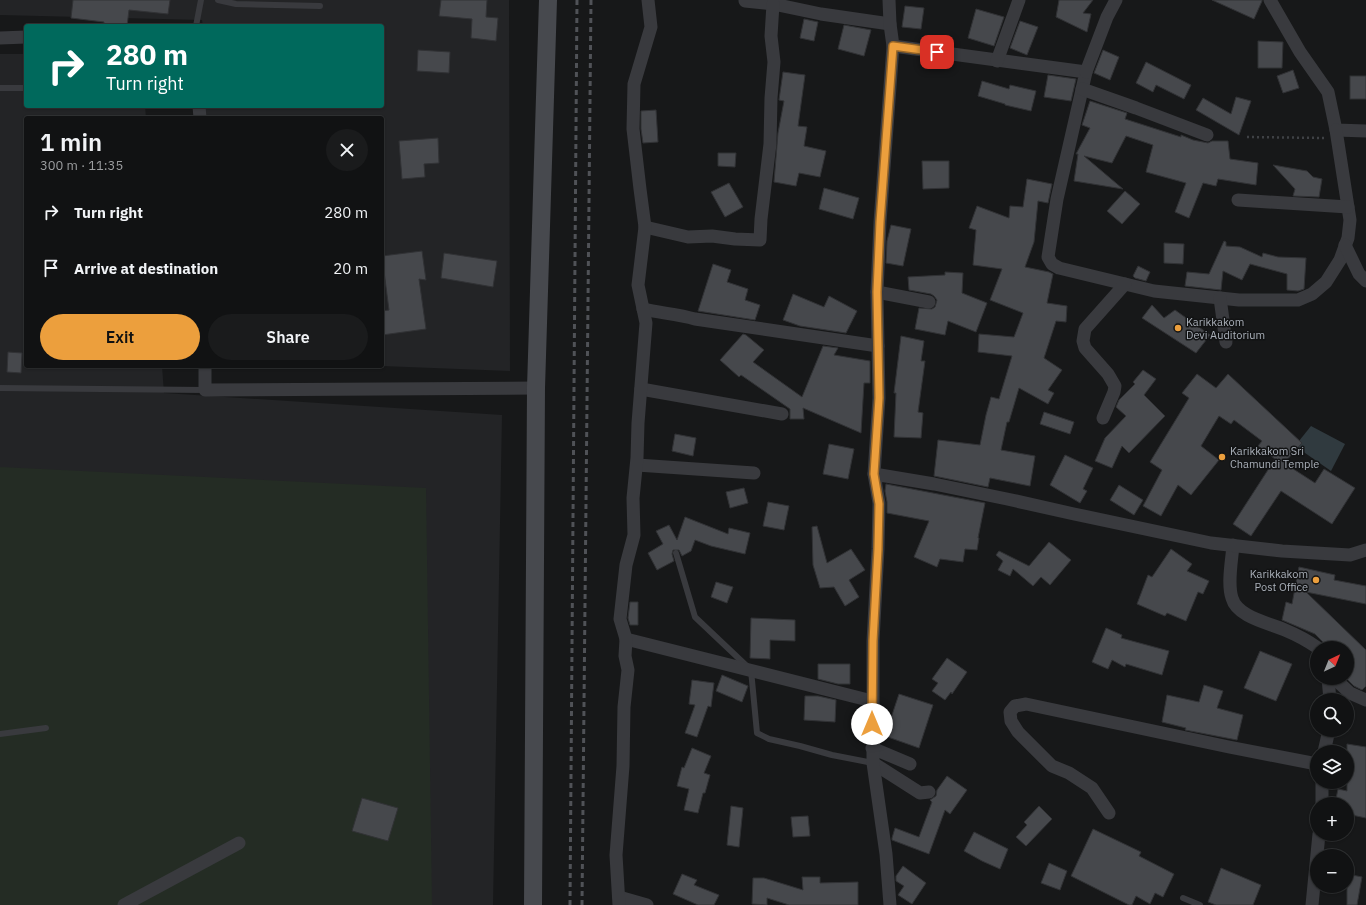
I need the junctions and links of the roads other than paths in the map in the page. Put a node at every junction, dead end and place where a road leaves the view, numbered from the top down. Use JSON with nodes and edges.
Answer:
{"nodes":[{"id":1,"x":201,"y":0,"type":"edge"},
{"id":2,"x":218,"y":0,"type":"edge"},
{"id":3,"x":548,"y":0,"type":"edge"},
{"id":4,"x":648,"y":0,"type":"edge"},
{"id":5,"x":745,"y":0,"type":"edge"},
{"id":6,"x":889,"y":0,"type":"edge"},
{"id":7,"x":1019,"y":0,"type":"edge"},
{"id":8,"x":1116,"y":0,"type":"edge"},
{"id":9,"x":1270,"y":0,"type":"edge"},
{"id":10,"x":773,"y":4,"type":"junction"},
{"id":11,"x":320,"y":6,"type":"dead end"},
{"id":12,"x":196,"y":24,"type":"edge"},
{"id":13,"x":890,"y":24,"type":"junction"},
{"id":14,"x":24,"y":37,"type":"edge"},
{"id":15,"x":0,"y":38,"type":"edge"},
{"id":16,"x":893,"y":46,"type":"junction"},
{"id":17,"x":997,"y":61,"type":"junction"},
{"id":18,"x":1086,"y":72,"type":"junction"},
{"id":19,"x":0,"y":88,"type":"edge"},
{"id":20,"x":24,"y":88,"type":"edge"},
{"id":21,"x":1082,"y":89,"type":"junction"},
{"id":22,"x":1366,"y":131,"type":"edge"},
{"id":23,"x":1336,"y":134,"type":"junction"},
{"id":24,"x":1207,"y":135,"type":"dead end"},
{"id":25,"x":1238,"y":200,"type":"dead end"},
{"id":26,"x":1348,"y":207,"type":"junction"},
{"id":27,"x":645,"y":227,"type":"junction"},
{"id":28,"x":1345,"y":246,"type":"junction"},
{"id":29,"x":1366,"y":280,"type":"edge"},
{"id":30,"x":1125,"y":284,"type":"junction"},
{"id":31,"x":877,"y":292,"type":"junction"},
{"id":32,"x":1220,"y":298,"type":"junction"},
{"id":33,"x":929,"y":302,"type":"dead end"},
{"id":34,"x":643,"y":309,"type":"junction"},
{"id":35,"x":1226,"y":342,"type":"dead end"},
{"id":36,"x":878,"y":346,"type":"junction"},
{"id":37,"x":205,"y":368,"type":"edge"},
{"id":38,"x":0,"y":388,"type":"edge"},
{"id":39,"x":536,"y":388,"type":"junction"},
{"id":40,"x":641,"y":389,"type":"junction"},
{"id":41,"x":205,"y":390,"type":"junction"},
{"id":42,"x":782,"y":414,"type":"dead end"},
{"id":43,"x":1103,"y":418,"type":"dead end"},
{"id":44,"x":637,"y":465,"type":"junction"},
{"id":45,"x":754,"y":473,"type":"dead end"},
{"id":46,"x":874,"y":474,"type":"junction"},
{"id":47,"x":1233,"y":545,"type":"junction"},
{"id":48,"x":1366,"y":550,"type":"edge"},
{"id":49,"x":676,"y":553,"type":"dead end"},
{"id":50,"x":626,"y":640,"type":"junction"},
{"id":51,"x":1310,"y":642,"type":"edge"},
{"id":52,"x":751,"y":670,"type":"junction"},
{"id":53,"x":1341,"y":685,"type":"edge"},
{"id":54,"x":1366,"y":700,"type":"edge"},
{"id":55,"x":872,"y":701,"type":"junction"},
{"id":56,"x":46,"y":728,"type":"dead end"},
{"id":57,"x":0,"y":734,"type":"edge"},
{"id":58,"x":872,"y":748,"type":"junction"},
{"id":59,"x":873,"y":763,"type":"junction"},
{"id":60,"x":1310,"y":763,"type":"edge"},
{"id":61,"x":910,"y":764,"type":"dead end"},
{"id":62,"x":929,"y":792,"type":"dead end"},
{"id":63,"x":1109,"y":813,"type":"dead end"},
{"id":64,"x":1318,"y":841,"type":"edge"},
{"id":65,"x":239,"y":843,"type":"dead end"},
{"id":66,"x":1183,"y":898,"type":"dead end"},
{"id":67,"x":619,"y":901,"type":"edge"},
{"id":68,"x":124,"y":905,"type":"edge"},
{"id":69,"x":533,"y":905,"type":"edge"},
{"id":70,"x":646,"y":905,"type":"edge"},
{"id":71,"x":890,"y":905,"type":"edge"},
{"id":72,"x":1200,"y":905,"type":"edge"},
{"id":73,"x":1312,"y":905,"type":"edge"}],
"edges":[{"from":1,"to":12,"type":"lane"},
{"from":2,"to":11,"type":"lane"},
{"from":3,"to":39,"type":"main road"},
{"from":4,"to":27,"type":"street"},
{"from":5,"to":10,"type":"street"},
{"from":6,"to":13,"type":"street"},
{"from":7,"to":17,"type":"street"},
{"from":8,"to":18,"type":"street"},
{"from":9,"to":23,"type":"street"},
{"from":10,"to":13,"type":"street"},
{"from":10,"to":27,"type":"street"},
{"from":13,"to":16,"type":"street"},
{"from":14,"to":15,"type":"street"},
{"from":16,"to":17,"type":"street"},
{"from":16,"to":31,"type":"street"},
{"from":17,"to":18,"type":"street"},
{"from":18,"to":21,"type":"street"},
{"from":19,"to":20,"type":"lane"},
{"from":21,"to":24,"type":"street"},
{"from":21,"to":30,"type":"street"},
{"from":22,"to":23,"type":"street"},
{"from":23,"to":26,"type":"street"},
{"from":25,"to":26,"type":"street"},
{"from":26,"to":28,"type":"street"},
{"from":27,"to":34,"type":"street"},
{"from":28,"to":29,"type":"street"},
{"from":28,"to":32,"type":"street"},
{"from":30,"to":32,"type":"street"},
{"from":30,"to":43,"type":"street"},
{"from":31,"to":33,"type":"street"},
{"from":31,"to":36,"type":"street"},
{"from":32,"to":35,"type":"street"},
{"from":34,"to":36,"type":"street"},
{"from":34,"to":40,"type":"street"},
{"from":36,"to":46,"type":"street"},
{"from":37,"to":41,"type":"street"},
{"from":38,"to":41,"type":"lane"},
{"from":39,"to":41,"type":"street"},
{"from":39,"to":69,"type":"main road"},
{"from":40,"to":42,"type":"street"},
{"from":40,"to":44,"type":"street"},
{"from":44,"to":45,"type":"street"},
{"from":44,"to":50,"type":"street"},
{"from":46,"to":47,"type":"street"},
{"from":46,"to":55,"type":"street"},
{"from":47,"to":48,"type":"street"},
{"from":47,"to":51,"type":"street"},
{"from":49,"to":52,"type":"lane"},
{"from":50,"to":52,"type":"street"},
{"from":50,"to":67,"type":"street"},
{"from":52,"to":55,"type":"street"},
{"from":52,"to":59,"type":"lane"},
{"from":53,"to":54,"type":"street"},
{"from":55,"to":58,"type":"street"},
{"from":56,"to":57,"type":"lane"},
{"from":58,"to":59,"type":"street"},
{"from":58,"to":61,"type":"street"},
{"from":59,"to":62,"type":"street"},
{"from":59,"to":71,"type":"street"},
{"from":60,"to":63,"type":"street"},
{"from":64,"to":73,"type":"street"},
{"from":65,"to":68,"type":"street"},
{"from":66,"to":72,"type":"lane"},
{"from":67,"to":70,"type":"street"}]}
